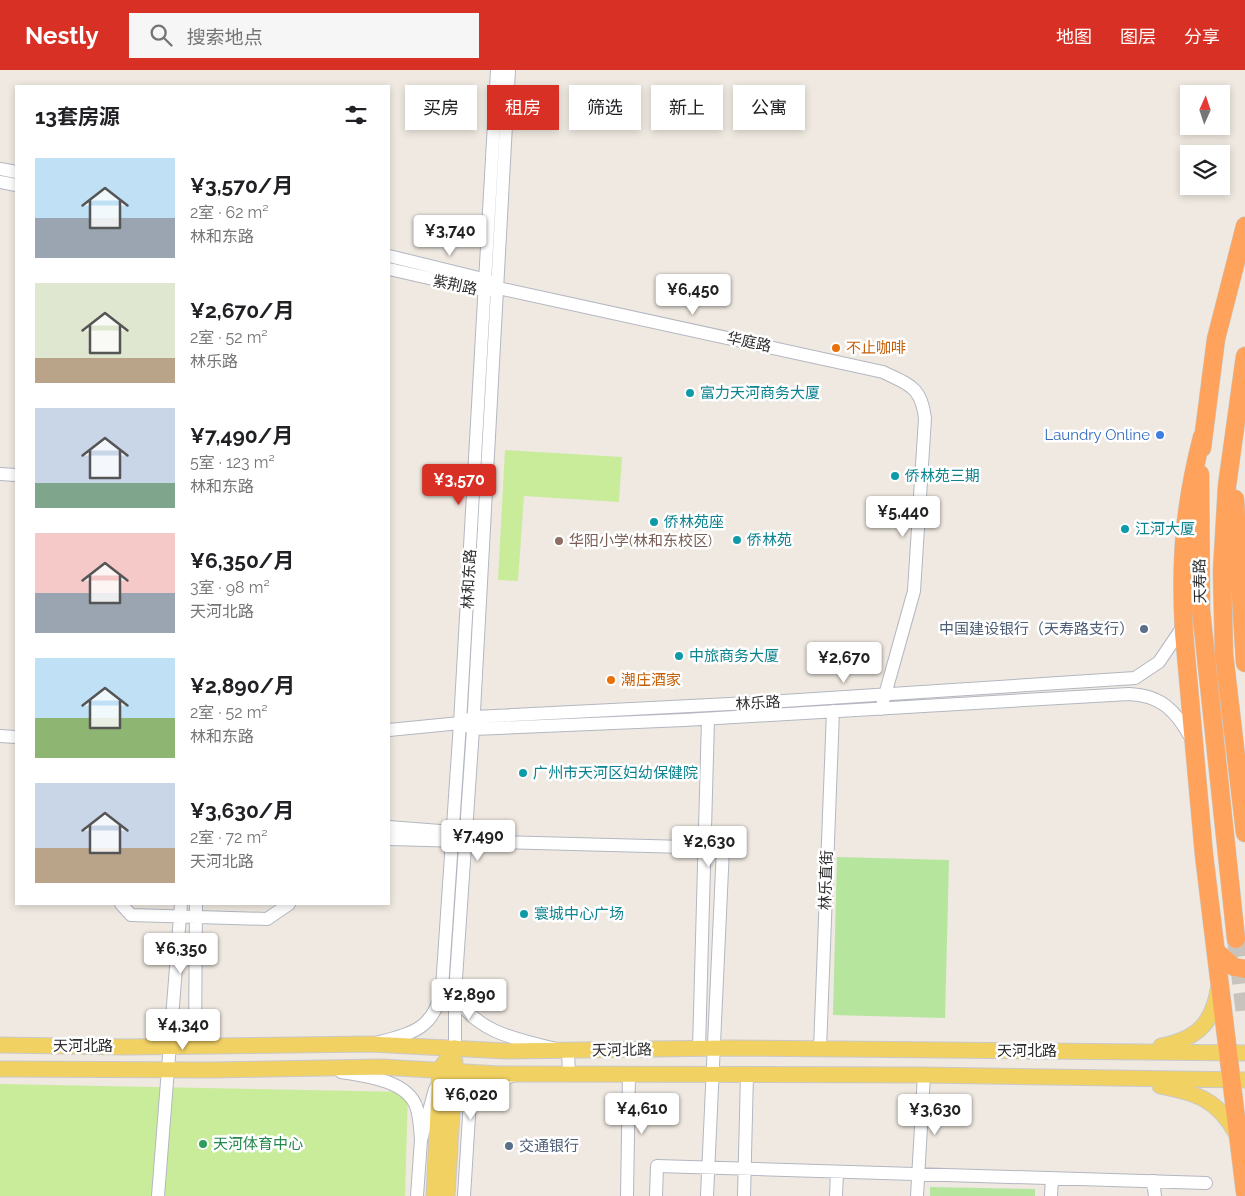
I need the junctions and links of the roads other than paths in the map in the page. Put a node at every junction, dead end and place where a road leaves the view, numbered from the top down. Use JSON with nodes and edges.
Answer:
{"nodes":[{"id":1,"x":497,"y":70,"type":"edge"},
{"id":2,"x":509,"y":70,"type":"edge"},
{"id":3,"x":0,"y":169,"type":"edge"},
{"id":4,"x":15,"y":172,"type":"edge"},
{"id":5,"x":0,"y":182,"type":"edge"},
{"id":6,"x":15,"y":185,"type":"edge"},
{"id":7,"x":1245,"y":226,"type":"edge"},
{"id":8,"x":390,"y":256,"type":"edge"},
{"id":9,"x":390,"y":270,"type":"edge"},
{"id":10,"x":490,"y":287,"type":"junction"},
{"id":11,"x":1245,"y":356,"type":"edge"},
{"id":12,"x":1202,"y":437,"type":"junction"},
{"id":13,"x":1232,"y":448,"type":"junction"},
{"id":14,"x":0,"y":474,"type":"edge"},
{"id":15,"x":15,"y":475,"type":"edge"},
{"id":16,"x":1182,"y":596,"type":"junction"},
{"id":17,"x":1245,"y":655,"type":"edge"},
{"id":18,"x":883,"y":695,"type":"junction"},
{"id":19,"x":881,"y":709,"type":"junction"},
{"id":20,"x":833,"y":711,"type":"junction"},
{"id":21,"x":708,"y":719,"type":"junction"},
{"id":22,"x":460,"y":723,"type":"junction"},
{"id":23,"x":474,"y":723,"type":"junction"},
{"id":24,"x":390,"y":730,"type":"edge"},
{"id":25,"x":0,"y":736,"type":"edge"},
{"id":26,"x":15,"y":737,"type":"edge"},
{"id":27,"x":1194,"y":743,"type":"junction"},
{"id":28,"x":390,"y":827,"type":"edge"},
{"id":29,"x":453,"y":832,"type":"junction"},
{"id":30,"x":1245,"y":832,"type":"edge"},
{"id":31,"x":390,"y":839,"type":"edge"},
{"id":32,"x":122,"y":905,"type":"edge"},
{"id":33,"x":181,"y":905,"type":"edge"},
{"id":34,"x":196,"y":905,"type":"edge"},
{"id":35,"x":287,"y":905,"type":"edge"},
{"id":36,"x":195,"y":917,"type":"junction"},
{"id":37,"x":1236,"y":939,"type":"tunnel mouth"},
{"id":38,"x":1216,"y":952,"type":"junction"},
{"id":39,"x":1245,"y":969,"type":"edge"},
{"id":40,"x":455,"y":993,"type":"junction"},
{"id":41,"x":370,"y":1044,"type":"junction"},
{"id":42,"x":0,"y":1045,"type":"edge"},
{"id":43,"x":195,"y":1046,"type":"junction"},
{"id":44,"x":455,"y":1048,"type":"junction"},
{"id":45,"x":699,"y":1049,"type":"junction"},
{"id":46,"x":820,"y":1049,"type":"junction"},
{"id":47,"x":1132,"y":1050,"type":"junction"},
{"id":48,"x":568,"y":1052,"type":"junction"},
{"id":49,"x":1237,"y":1053,"type":"edge"},
{"id":50,"x":0,"y":1069,"type":"edge"},
{"id":51,"x":325,"y":1069,"type":"junction"},
{"id":52,"x":447,"y":1070,"type":"junction"},
{"id":53,"x":569,"y":1073,"type":"junction"},
{"id":54,"x":629,"y":1073,"type":"junction"},
{"id":55,"x":527,"y":1074,"type":"junction"},
{"id":56,"x":747,"y":1074,"type":"junction"},
{"id":57,"x":924,"y":1075,"type":"junction"},
{"id":58,"x":1126,"y":1079,"type":"junction"},
{"id":59,"x":1239,"y":1080,"type":"edge"},
{"id":60,"x":470,"y":1100,"type":"junction"},
{"id":61,"x":450,"y":1124,"type":"junction"},
{"id":62,"x":1239,"y":1137,"type":"junction"},
{"id":63,"x":421,"y":1140,"type":"junction"},
{"id":64,"x":745,"y":1169,"type":"junction"},
{"id":65,"x":837,"y":1172,"type":"junction"},
{"id":66,"x":919,"y":1174,"type":"junction"},
{"id":67,"x":1052,"y":1178,"type":"junction"},
{"id":68,"x":1153,"y":1181,"type":"junction"},
{"id":69,"x":1206,"y":1183,"type":"dead end"},
{"id":70,"x":1244,"y":1184,"type":"edge"},
{"id":71,"x":158,"y":1196,"type":"edge"},
{"id":72,"x":417,"y":1196,"type":"edge"},
{"id":73,"x":434,"y":1196,"type":"edge"},
{"id":74,"x":447,"y":1196,"type":"edge"},
{"id":75,"x":464,"y":1196,"type":"edge"},
{"id":76,"x":627,"y":1196,"type":"edge"},
{"id":77,"x":656,"y":1196,"type":"edge"},
{"id":78,"x":707,"y":1196,"type":"edge"},
{"id":79,"x":744,"y":1196,"type":"edge"},
{"id":80,"x":836,"y":1196,"type":"edge"},
{"id":81,"x":918,"y":1196,"type":"edge"},
{"id":82,"x":1051,"y":1196,"type":"edge"},
{"id":83,"x":1155,"y":1196,"type":"edge"}],
"edges":[{"from":1,"to":10,"type":"street","name":"林和东路"},
{"from":2,"to":10,"type":"street","name":"林和东路"},
{"from":3,"to":4,"type":"street"},
{"from":5,"to":6,"type":"street"},
{"from":7,"to":12,"type":"highway","name":"天寿路"},
{"from":8,"to":10,"type":"street","name":"紫荆路"},
{"from":9,"to":10,"type":"street","name":"紫荆路"},
{"from":10,"to":18,"type":"street","name":"华庭路"},
{"from":10,"to":22,"type":"street","name":"林和东路"},
{"from":10,"to":23,"type":"street","name":"林和东路"},
{"from":11,"to":13,"type":"highway","name":"天寿路"},
{"from":12,"to":16,"type":"highway"},
{"from":12,"to":37,"type":"highway","name":"天寿路"},
{"from":13,"to":17,"type":"highway"},
{"from":13,"to":30,"type":"highway","name":"天寿路"},
{"from":14,"to":15,"type":"street"},
{"from":16,"to":18,"type":"street","name":"林乐路"},
{"from":16,"to":27,"type":"highway"},
{"from":18,"to":19,"type":"street","name":"华庭路"},
{"from":18,"to":23,"type":"street","name":"林乐路"},
{"from":19,"to":20,"type":"street","name":"林乐路"},
{"from":19,"to":27,"type":"street","name":"林乐路"},
{"from":20,"to":21,"type":"street","name":"林乐路"},
{"from":20,"to":46,"type":"street","name":"林乐直街"},
{"from":21,"to":23,"type":"street","name":"林乐路"},
{"from":21,"to":45,"type":"street"},
{"from":22,"to":23,"type":"street","name":"林乐路"},
{"from":22,"to":24,"type":"street","name":"林乐路"},
{"from":22,"to":29,"type":"street","name":"林和东路"},
{"from":23,"to":40,"type":"street","name":"林和东路"},
{"from":25,"to":26,"type":"street"},
{"from":27,"to":38,"type":"highway"},
{"from":28,"to":29,"type":"street"},
{"from":29,"to":41,"type":"street","name":"林和东路"},
{"from":31,"to":78,"type":"street"},
{"from":32,"to":36,"type":"street"},
{"from":33,"to":71,"type":"street"},
{"from":34,"to":36,"type":"street"},
{"from":35,"to":36,"type":"street"},
{"from":36,"to":43,"type":"street"},
{"from":38,"to":39,"type":"highway"},
{"from":38,"to":47,"type":"main road"},
{"from":38,"to":49,"type":"highway"},
{"from":40,"to":44,"type":"street","name":"林和东路"},
{"from":40,"to":48,"type":"street"},
{"from":41,"to":43,"type":"main road","name":"天河北路"},
{"from":41,"to":44,"type":"main road","name":"天河北路"},
{"from":42,"to":43,"type":"main road","name":"天河北路"},
{"from":44,"to":48,"type":"main road","name":"天河北路"},
{"from":44,"to":52,"type":"main road"},
{"from":45,"to":46,"type":"main road","name":"天河北路"},
{"from":45,"to":48,"type":"main road","name":"天河北路"},
{"from":46,"to":47,"type":"main road","name":"天河北路"},
{"from":47,"to":49,"type":"main road","name":"天河北路"},
{"from":48,"to":53,"type":"street"},
{"from":49,"to":59,"type":"highway"},
{"from":50,"to":51,"type":"main road","name":"天河北路"},
{"from":51,"to":52,"type":"main road","name":"天河北路"},
{"from":51,"to":63,"type":"street"},
{"from":52,"to":55,"type":"main road","name":"天河北路"},
{"from":52,"to":61,"type":"main road"},
{"from":52,"to":63,"type":"street"},
{"from":52,"to":73,"type":"main road"},
{"from":53,"to":54,"type":"main road","name":"天河北路"},
{"from":53,"to":55,"type":"main road","name":"天河北路"},
{"from":54,"to":56,"type":"main road","name":"天河北路"},
{"from":54,"to":76,"type":"street"},
{"from":55,"to":60,"type":"street"},
{"from":56,"to":57,"type":"main road","name":"天河北路"},
{"from":56,"to":64,"type":"street"},
{"from":57,"to":58,"type":"main road","name":"天河北路"},
{"from":57,"to":66,"type":"street"},
{"from":58,"to":59,"type":"main road","name":"天河北路"},
{"from":58,"to":62,"type":"main road"},
{"from":59,"to":62,"type":"highway"},
{"from":60,"to":61,"type":"street"},
{"from":60,"to":75,"type":"street"},
{"from":61,"to":74,"type":"main road"},
{"from":62,"to":70,"type":"highway"},
{"from":63,"to":72,"type":"street"},
{"from":64,"to":65,"type":"street"},
{"from":64,"to":77,"type":"street"},
{"from":64,"to":79,"type":"street"},
{"from":65,"to":66,"type":"street"},
{"from":65,"to":80,"type":"street"},
{"from":66,"to":67,"type":"street"},
{"from":66,"to":81,"type":"street"},
{"from":67,"to":68,"type":"street"},
{"from":67,"to":82,"type":"street"},
{"from":68,"to":69,"type":"street"},
{"from":68,"to":83,"type":"street"}]}
